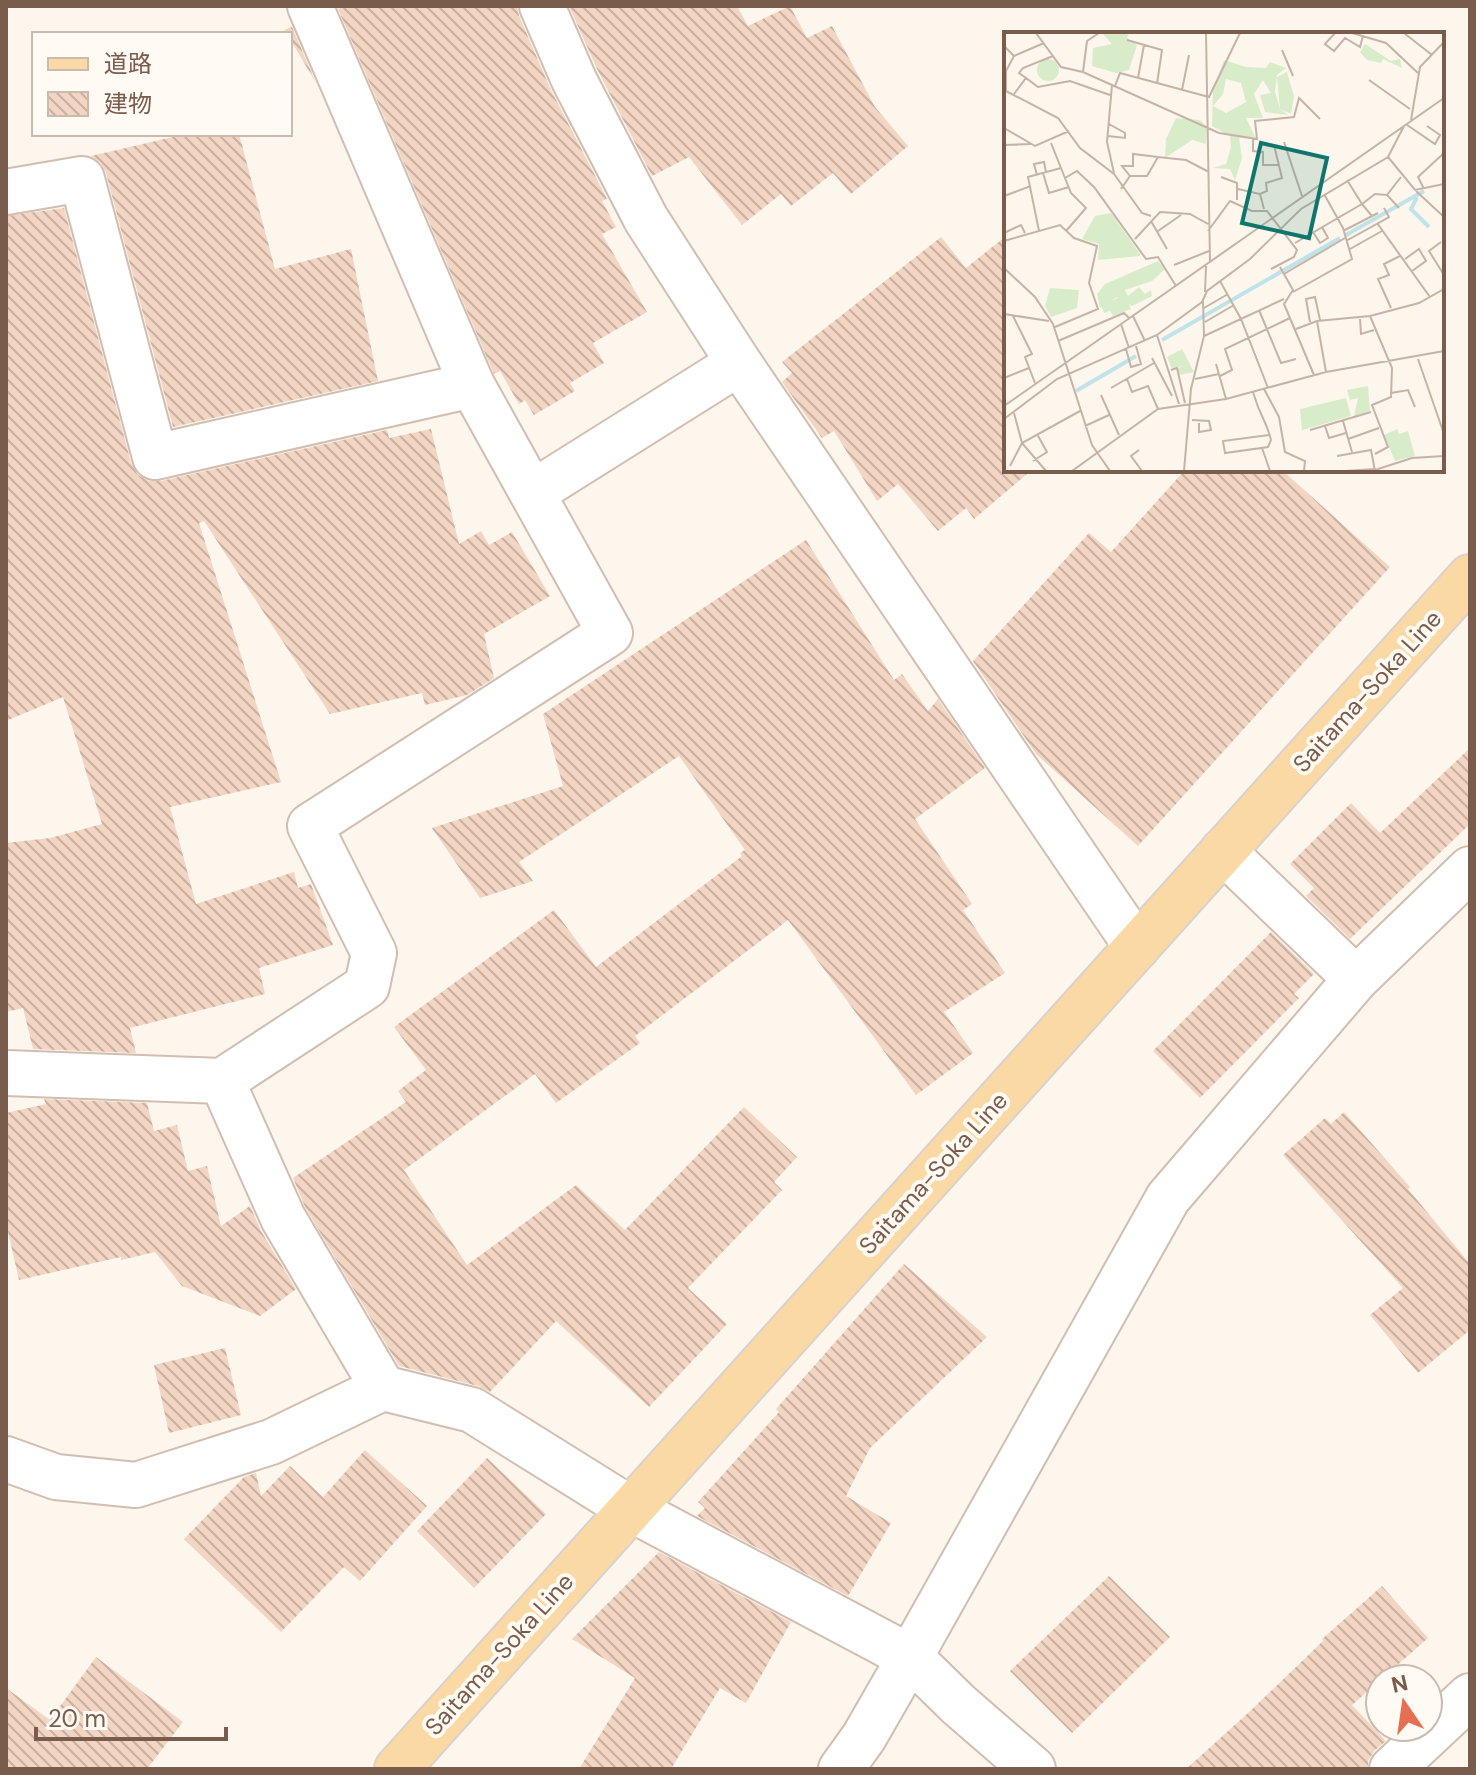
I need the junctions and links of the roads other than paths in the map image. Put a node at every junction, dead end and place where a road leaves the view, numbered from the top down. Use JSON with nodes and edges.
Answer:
{"nodes":[{"id":1,"x":310,"y":6,"type":"edge"},
{"id":2,"x":542,"y":6,"type":"edge"},
{"id":3,"x":6,"y":192,"type":"edge"},
{"id":4,"x":739,"y":363,"type":"junction"},
{"id":5,"x":472,"y":385,"type":"junction"},
{"id":6,"x":532,"y":493,"type":"junction"},
{"id":7,"x":1470,"y":577,"type":"edge"},
{"id":8,"x":1223,"y":851,"type":"junction"},
{"id":9,"x":1470,"y":869,"type":"edge"},
{"id":10,"x":1137,"y":947,"type":"junction"},
{"id":11,"x":1356,"y":979,"type":"junction"},
{"id":12,"x":6,"y":1073,"type":"edge"},
{"id":13,"x":222,"y":1081,"type":"junction"},
{"id":14,"x":383,"y":1388,"type":"junction"},
{"id":15,"x":6,"y":1459,"type":"edge"},
{"id":16,"x":629,"y":1508,"type":"junction"},
{"id":17,"x":910,"y":1657,"type":"junction"},
{"id":18,"x":1470,"y":1696,"type":"edge"},
{"id":19,"x":397,"y":1769,"type":"edge"},
{"id":20,"x":841,"y":1769,"type":"edge"},
{"id":21,"x":1033,"y":1769,"type":"edge"},
{"id":22,"x":1392,"y":1769,"type":"edge"}],
"edges":[{"from":1,"to":5,"type":"street"},
{"from":2,"to":4,"type":"street"},
{"from":3,"to":5,"type":"street"},
{"from":4,"to":6,"type":"street"},
{"from":4,"to":10,"type":"street"},
{"from":5,"to":6,"type":"street"},
{"from":6,"to":13,"type":"street"},
{"from":7,"to":8,"type":"main road","name":"Saitama-Soka Line"},
{"from":8,"to":10,"type":"main road","name":"Saitama-Soka Line"},
{"from":8,"to":11,"type":"street"},
{"from":9,"to":11,"type":"street"},
{"from":10,"to":16,"type":"main road","name":"Saitama-Soka Line"},
{"from":11,"to":17,"type":"street"},
{"from":12,"to":13,"type":"street"},
{"from":13,"to":14,"type":"street"},
{"from":14,"to":15,"type":"street"},
{"from":14,"to":16,"type":"street"},
{"from":16,"to":17,"type":"street"},
{"from":16,"to":19,"type":"main road","name":"Saitama-Soka Line"},
{"from":17,"to":20,"type":"street"},
{"from":17,"to":21,"type":"street"},
{"from":18,"to":22,"type":"street"}]}
